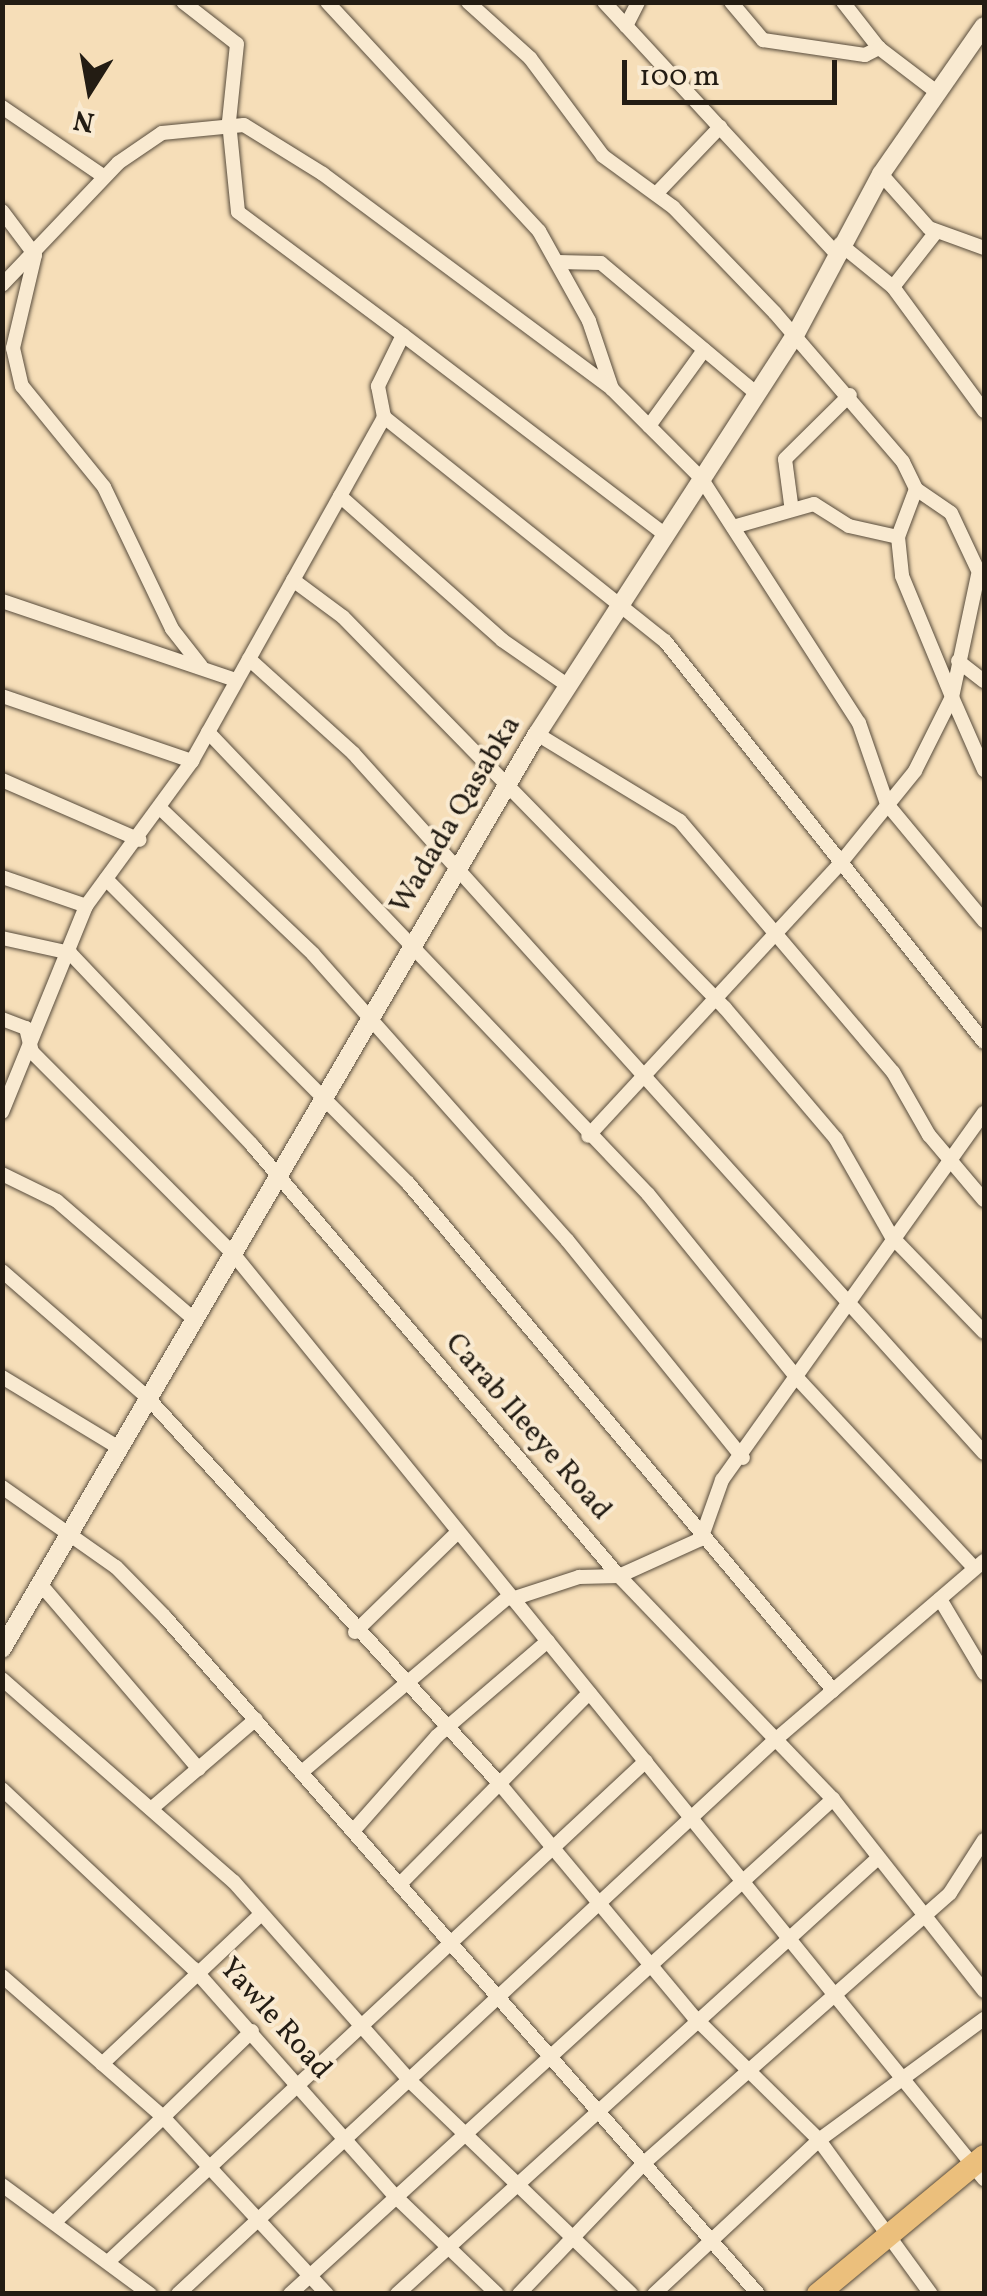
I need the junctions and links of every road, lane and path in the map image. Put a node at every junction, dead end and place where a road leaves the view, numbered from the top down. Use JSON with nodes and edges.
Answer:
{"nodes":[{"id":1,"x":183,"y":2,"type":"edge"},
{"id":2,"x":327,"y":2,"type":"edge"},
{"id":3,"x":468,"y":2,"type":"edge"},
{"id":4,"x":604,"y":2,"type":"edge"},
{"id":5,"x":638,"y":2,"type":"edge"},
{"id":6,"x":731,"y":2,"type":"edge"},
{"id":7,"x":843,"y":2,"type":"edge"},
{"id":8,"x":626,"y":26,"type":"junction"},
{"id":9,"x":984,"y":30,"type":"edge"},
{"id":10,"x":879,"y":48,"type":"junction"},
{"id":11,"x":938,"y":93,"type":"junction"},
{"id":12,"x":2,"y":108,"type":"edge"},
{"id":13,"x":229,"y":122,"type":"junction"},
{"id":14,"x":720,"y":127,"type":"junction"},
{"id":15,"x":881,"y":174,"type":"junction"},
{"id":16,"x":104,"y":176,"type":"junction"},
{"id":17,"x":656,"y":194,"type":"junction"},
{"id":18,"x":2,"y":210,"type":"edge"},
{"id":19,"x":936,"y":232,"type":"junction"},
{"id":20,"x":838,"y":248,"type":"junction"},
{"id":21,"x":984,"y":248,"type":"edge"},
{"id":22,"x":36,"y":255,"type":"junction"},
{"id":23,"x":558,"y":262,"type":"junction"},
{"id":24,"x":2,"y":285,"type":"edge"},
{"id":25,"x":894,"y":288,"type":"junction"},
{"id":26,"x":403,"y":335,"type":"junction"},
{"id":27,"x":793,"y":338,"type":"junction"},
{"id":28,"x":13,"y":348,"type":"junction"},
{"id":29,"x":704,"y":350,"type":"junction"},
{"id":30,"x":2,"y":365,"type":"edge"},
{"id":31,"x":612,"y":389,"type":"junction"},
{"id":32,"x":756,"y":392,"type":"junction"},
{"id":33,"x":850,"y":395,"type":"junction"},
{"id":34,"x":984,"y":411,"type":"edge"},
{"id":35,"x":384,"y":417,"type":"junction"},
{"id":36,"x":649,"y":426,"type":"junction"},
{"id":37,"x":701,"y":478,"type":"junction"},
{"id":38,"x":916,"y":488,"type":"junction"},
{"id":39,"x":340,"y":496,"type":"junction"},
{"id":40,"x":791,"y":504,"type":"junction"},
{"id":41,"x":733,"y":527,"type":"junction"},
{"id":42,"x":664,"y":534,"type":"junction"},
{"id":43,"x":898,"y":538,"type":"junction"},
{"id":44,"x":981,"y":578,"type":"edge"},
{"id":45,"x":293,"y":580,"type":"junction"},
{"id":46,"x":2,"y":600,"type":"edge"},
{"id":47,"x":620,"y":601,"type":"junction"},
{"id":48,"x":248,"y":659,"type":"junction"},
{"id":49,"x":958,"y":661,"type":"junction"},
{"id":50,"x":202,"y":666,"type":"junction"},
{"id":51,"x":236,"y":680,"type":"junction"},
{"id":52,"x":984,"y":681,"type":"edge"},
{"id":53,"x":567,"y":685,"type":"junction"},
{"id":54,"x":2,"y":696,"type":"edge"},
{"id":55,"x":952,"y":697,"type":"junction"},
{"id":56,"x":208,"y":732,"type":"junction"},
{"id":57,"x":537,"y":734,"type":"junction"},
{"id":58,"x":192,"y":761,"type":"junction"},
{"id":59,"x":984,"y":770,"type":"edge"},
{"id":60,"x":2,"y":780,"type":"edge"},
{"id":61,"x":503,"y":790,"type":"junction"},
{"id":62,"x":887,"y":804,"type":"junction"},
{"id":63,"x":162,"y":809,"type":"junction"},
{"id":64,"x":140,"y":840,"type":"junction"},
{"id":65,"x":839,"y":865,"type":"junction"},
{"id":66,"x":455,"y":870,"type":"junction"},
{"id":67,"x":2,"y":877,"type":"edge"},
{"id":68,"x":106,"y":879,"type":"junction"},
{"id":69,"x":86,"y":906,"type":"junction"},
{"id":70,"x":984,"y":922,"type":"edge"},
{"id":71,"x":774,"y":927,"type":"junction"},
{"id":72,"x":2,"y":938,"type":"edge"},
{"id":73,"x":411,"y":943,"type":"junction"},
{"id":74,"x":70,"y":953,"type":"junction"},
{"id":75,"x":719,"y":1002,"type":"junction"},
{"id":76,"x":365,"y":1018,"type":"junction"},
{"id":77,"x":2,"y":1019,"type":"edge"},
{"id":78,"x":984,"y":1042,"type":"edge"},
{"id":79,"x":32,"y":1052,"type":"junction"},
{"id":80,"x":647,"y":1078,"type":"junction"},
{"id":81,"x":324,"y":1098,"type":"junction"},
{"id":82,"x":5,"y":1104,"type":"edge"},
{"id":83,"x":984,"y":1112,"type":"edge"},
{"id":84,"x":588,"y":1136,"type":"junction"},
{"id":85,"x":950,"y":1160,"type":"junction"},
{"id":86,"x":2,"y":1174,"type":"edge"},
{"id":87,"x":278,"y":1177,"type":"junction"},
{"id":88,"x":984,"y":1200,"type":"edge"},
{"id":89,"x":892,"y":1238,"type":"junction"},
{"id":90,"x":235,"y":1256,"type":"junction"},
{"id":91,"x":2,"y":1270,"type":"edge"},
{"id":92,"x":852,"y":1299,"type":"junction"},
{"id":93,"x":190,"y":1316,"type":"junction"},
{"id":94,"x":984,"y":1332,"type":"edge"},
{"id":95,"x":2,"y":1378,"type":"edge"},
{"id":96,"x":798,"y":1379,"type":"junction"},
{"id":97,"x":147,"y":1398,"type":"junction"},
{"id":98,"x":121,"y":1449,"type":"junction"},
{"id":99,"x":984,"y":1454,"type":"edge"},
{"id":100,"x":744,"y":1458,"type":"junction"},
{"id":101,"x":2,"y":1487,"type":"edge"},
{"id":102,"x":458,"y":1532,"type":"junction"},
{"id":103,"x":74,"y":1536,"type":"junction"},
{"id":104,"x":701,"y":1539,"type":"junction"},
{"id":105,"x":979,"y":1564,"type":"edge"},
{"id":106,"x":619,"y":1576,"type":"junction"},
{"id":107,"x":42,"y":1586,"type":"junction"},
{"id":108,"x":511,"y":1597,"type":"junction"},
{"id":109,"x":940,"y":1598,"type":"junction"},
{"id":110,"x":355,"y":1632,"type":"junction"},
{"id":111,"x":548,"y":1641,"type":"junction"},
{"id":112,"x":2,"y":1648,"type":"edge"},
{"id":113,"x":984,"y":1673,"type":"edge"},
{"id":114,"x":2,"y":1679,"type":"edge"},
{"id":115,"x":402,"y":1682,"type":"junction"},
{"id":116,"x":833,"y":1690,"type":"junction"},
{"id":117,"x":590,"y":1692,"type":"junction"},
{"id":118,"x":256,"y":1719,"type":"junction"},
{"id":119,"x":449,"y":1729,"type":"junction"},
{"id":120,"x":774,"y":1741,"type":"junction"},
{"id":121,"x":646,"y":1761,"type":"junction"},
{"id":122,"x":199,"y":1770,"type":"junction"},
{"id":123,"x":303,"y":1771,"type":"junction"},
{"id":124,"x":499,"y":1783,"type":"junction"},
{"id":125,"x":2,"y":1789,"type":"edge"},
{"id":126,"x":832,"y":1799,"type":"junction"},
{"id":127,"x":151,"y":1810,"type":"junction"},
{"id":128,"x":693,"y":1818,"type":"junction"},
{"id":129,"x":353,"y":1831,"type":"junction"},
{"id":130,"x":984,"y":1840,"type":"edge"},
{"id":131,"x":554,"y":1848,"type":"junction"},
{"id":132,"x":878,"y":1858,"type":"junction"},
{"id":133,"x":745,"y":1881,"type":"junction"},
{"id":134,"x":400,"y":1884,"type":"junction"},
{"id":135,"x":602,"y":1906,"type":"junction"},
{"id":136,"x":260,"y":1916,"type":"junction"},
{"id":137,"x":922,"y":1916,"type":"junction"},
{"id":138,"x":787,"y":1932,"type":"junction"},
{"id":139,"x":448,"y":1938,"type":"junction"},
{"id":140,"x":652,"y":1967,"type":"junction"},
{"id":141,"x":194,"y":1969,"type":"junction"},
{"id":142,"x":2,"y":1976,"type":"edge"},
{"id":143,"x":984,"y":1991,"type":"edge"},
{"id":144,"x":836,"y":1992,"type":"junction"},
{"id":145,"x":500,"y":2000,"type":"junction"},
{"id":146,"x":694,"y":2017,"type":"junction"},
{"id":147,"x":984,"y":2019,"type":"edge"},
{"id":148,"x":356,"y":2022,"type":"junction"},
{"id":149,"x":252,"y":2031,"type":"junction"},
{"id":150,"x":550,"y":2056,"type":"junction"},
{"id":151,"x":102,"y":2064,"type":"junction"},
{"id":152,"x":750,"y":2070,"type":"junction"},
{"id":153,"x":904,"y":2076,"type":"junction"},
{"id":154,"x":294,"y":2082,"type":"junction"},
{"id":155,"x":412,"y":2083,"type":"junction"},
{"id":156,"x":595,"y":2107,"type":"junction"},
{"id":157,"x":162,"y":2116,"type":"junction"},
{"id":158,"x":464,"y":2135,"type":"junction"},
{"id":159,"x":820,"y":2140,"type":"junction"},
{"id":160,"x":348,"y":2142,"type":"junction"},
{"id":161,"x":644,"y":2163,"type":"junction"},
{"id":162,"x":206,"y":2166,"type":"junction"},
{"id":163,"x":981,"y":2167,"type":"edge"},
{"id":164,"x":2,"y":2185,"type":"edge"},
{"id":165,"x":518,"y":2188,"type":"junction"},
{"id":166,"x":396,"y":2197,"type":"junction"},
{"id":167,"x":58,"y":2219,"type":"junction"},
{"id":168,"x":256,"y":2221,"type":"junction"},
{"id":169,"x":886,"y":2236,"type":"junction"},
{"id":170,"x":707,"y":2238,"type":"junction"},
{"id":171,"x":570,"y":2240,"type":"junction"},
{"id":172,"x":450,"y":2247,"type":"junction"},
{"id":173,"x":110,"y":2260,"type":"junction"},
{"id":174,"x":310,"y":2276,"type":"junction"},
{"id":175,"x":150,"y":2294,"type":"edge"},
{"id":176,"x":178,"y":2294,"type":"edge"},
{"id":177,"x":290,"y":2294,"type":"edge"},
{"id":178,"x":327,"y":2294,"type":"edge"},
{"id":179,"x":397,"y":2294,"type":"edge"},
{"id":180,"x":497,"y":2294,"type":"edge"},
{"id":181,"x":519,"y":2294,"type":"edge"},
{"id":182,"x":631,"y":2294,"type":"edge"},
{"id":183,"x":654,"y":2294,"type":"edge"},
{"id":184,"x":758,"y":2294,"type":"edge"},
{"id":185,"x":818,"y":2294,"type":"edge"},
{"id":186,"x":931,"y":2294,"type":"edge"}],
"edges":[{"from":1,"to":13,"type":"street"},
{"from":2,"to":23,"type":"street"},
{"from":3,"to":17,"type":"street"},
{"from":4,"to":8,"type":"street"},
{"from":5,"to":8,"type":"street"},
{"from":6,"to":10,"type":"street"},
{"from":7,"to":10,"type":"street"},
{"from":8,"to":14,"type":"street"},
{"from":9,"to":11,"type":"street","name":"Wadada Qasabka"},
{"from":10,"to":11,"type":"street"},
{"from":11,"to":15,"type":"street","name":"Wadada Qasabka"},
{"from":12,"to":16,"type":"street"},
{"from":13,"to":16,"type":"street"},
{"from":13,"to":26,"type":"street"},
{"from":13,"to":31,"type":"street"},
{"from":14,"to":17,"type":"street"},
{"from":14,"to":20,"type":"street"},
{"from":15,"to":19,"type":"street"},
{"from":15,"to":20,"type":"street","name":"Wadada Qasabka"},
{"from":16,"to":22,"type":"street"},
{"from":17,"to":27,"type":"street"},
{"from":18,"to":22,"type":"street"},
{"from":19,"to":21,"type":"street"},
{"from":19,"to":25,"type":"street"},
{"from":20,"to":25,"type":"street"},
{"from":20,"to":27,"type":"street","name":"Wadada Qasabka"},
{"from":22,"to":24,"type":"street"},
{"from":22,"to":28,"type":"street"},
{"from":23,"to":29,"type":"street"},
{"from":23,"to":31,"type":"street"},
{"from":25,"to":34,"type":"street"},
{"from":26,"to":35,"type":"street"},
{"from":26,"to":42,"type":"street"},
{"from":27,"to":32,"type":"street","name":"Wadada Qasabka"},
{"from":27,"to":33,"type":"street"},
{"from":28,"to":30,"type":"street"},
{"from":28,"to":50,"type":"street"},
{"from":29,"to":32,"type":"street"},
{"from":29,"to":36,"type":"street"},
{"from":31,"to":36,"type":"street"},
{"from":32,"to":37,"type":"street","name":"Wadada Qasabka"},
{"from":33,"to":38,"type":"street"},
{"from":33,"to":40,"type":"street"},
{"from":35,"to":39,"type":"street"},
{"from":35,"to":47,"type":"street"},
{"from":36,"to":37,"type":"street"},
{"from":37,"to":41,"type":"street"},
{"from":37,"to":42,"type":"street","name":"Wadada Qasabka"},
{"from":38,"to":43,"type":"street"},
{"from":38,"to":44,"type":"street"},
{"from":39,"to":45,"type":"street"},
{"from":39,"to":53,"type":"street"},
{"from":40,"to":41,"type":"street"},
{"from":40,"to":43,"type":"street"},
{"from":41,"to":62,"type":"street"},
{"from":42,"to":47,"type":"street","name":"Wadada Qasabka"},
{"from":43,"to":55,"type":"street"},
{"from":44,"to":49,"type":"street"},
{"from":45,"to":48,"type":"street"},
{"from":45,"to":61,"type":"street"},
{"from":46,"to":50,"type":"street"},
{"from":47,"to":53,"type":"street","name":"Wadada Qasabka"},
{"from":47,"to":65,"type":"street"},
{"from":48,"to":51,"type":"street"},
{"from":48,"to":66,"type":"street"},
{"from":49,"to":52,"type":"street"},
{"from":49,"to":55,"type":"street"},
{"from":50,"to":51,"type":"street"},
{"from":51,"to":56,"type":"street"},
{"from":53,"to":57,"type":"street","name":"Wadada Qasabka"},
{"from":54,"to":58,"type":"street"},
{"from":55,"to":59,"type":"street"},
{"from":55,"to":62,"type":"street"},
{"from":56,"to":58,"type":"street"},
{"from":56,"to":73,"type":"street"},
{"from":57,"to":61,"type":"street","name":"Wadada Qasabka"},
{"from":57,"to":71,"type":"street"},
{"from":58,"to":63,"type":"street"},
{"from":60,"to":64,"type":"street"},
{"from":61,"to":66,"type":"street","name":"Wadada Qasabka"},
{"from":61,"to":75,"type":"street"},
{"from":62,"to":65,"type":"street"},
{"from":62,"to":70,"type":"street"},
{"from":63,"to":64,"type":"street"},
{"from":63,"to":76,"type":"street"},
{"from":64,"to":68,"type":"street"},
{"from":65,"to":71,"type":"street"},
{"from":65,"to":78,"type":"street"},
{"from":66,"to":73,"type":"street","name":"Wadada Qasabka"},
{"from":66,"to":80,"type":"street"},
{"from":67,"to":69,"type":"street"},
{"from":68,"to":69,"type":"street"},
{"from":68,"to":81,"type":"street"},
{"from":69,"to":74,"type":"street"},
{"from":71,"to":75,"type":"street"},
{"from":71,"to":85,"type":"street"},
{"from":72,"to":74,"type":"street"},
{"from":73,"to":76,"type":"street","name":"Wadada Qasabka"},
{"from":73,"to":84,"type":"street"},
{"from":74,"to":79,"type":"street"},
{"from":74,"to":87,"type":"street","name":"Carab Ileeye Road"},
{"from":75,"to":80,"type":"street"},
{"from":75,"to":89,"type":"street"},
{"from":76,"to":81,"type":"street","name":"Wadada Qasabka"},
{"from":76,"to":100,"type":"street"},
{"from":77,"to":79,"type":"street"},
{"from":79,"to":82,"type":"street"},
{"from":79,"to":90,"type":"street"},
{"from":80,"to":84,"type":"street"},
{"from":80,"to":92,"type":"street"},
{"from":81,"to":87,"type":"street","name":"Wadada Qasabka"},
{"from":81,"to":104,"type":"street"},
{"from":83,"to":85,"type":"street"},
{"from":84,"to":96,"type":"street"},
{"from":85,"to":88,"type":"street"},
{"from":85,"to":89,"type":"street"},
{"from":86,"to":93,"type":"street"},
{"from":87,"to":90,"type":"street","name":"Wadada Qasabka"},
{"from":87,"to":106,"type":"street","name":"Carab Ileeye Road"},
{"from":89,"to":92,"type":"street"},
{"from":89,"to":94,"type":"street"},
{"from":90,"to":93,"type":"street","name":"Wadada Qasabka"},
{"from":90,"to":102,"type":"street"},
{"from":91,"to":97,"type":"street"},
{"from":92,"to":96,"type":"street"},
{"from":92,"to":99,"type":"street"},
{"from":93,"to":97,"type":"street","name":"Wadada Qasabka"},
{"from":95,"to":98,"type":"street"},
{"from":96,"to":100,"type":"street"},
{"from":96,"to":105,"type":"street"},
{"from":97,"to":98,"type":"street","name":"Wadada Qasabka"},
{"from":97,"to":110,"type":"street"},
{"from":98,"to":103,"type":"street","name":"Wadada Qasabka"},
{"from":100,"to":104,"type":"street"},
{"from":101,"to":103,"type":"street"},
{"from":102,"to":108,"type":"street"},
{"from":102,"to":110,"type":"street"},
{"from":103,"to":107,"type":"street","name":"Wadada Qasabka"},
{"from":103,"to":118,"type":"street"},
{"from":104,"to":106,"type":"street"},
{"from":104,"to":116,"type":"street"},
{"from":105,"to":109,"type":"street"},
{"from":106,"to":108,"type":"street"},
{"from":106,"to":120,"type":"street","name":"Carab Ileeye Road"},
{"from":107,"to":112,"type":"street","name":"Wadada Qasabka"},
{"from":107,"to":122,"type":"street"},
{"from":108,"to":111,"type":"street"},
{"from":108,"to":115,"type":"street"},
{"from":109,"to":113,"type":"street"},
{"from":109,"to":116,"type":"street"},
{"from":110,"to":115,"type":"street"},
{"from":111,"to":117,"type":"street"},
{"from":111,"to":119,"type":"street"},
{"from":114,"to":127,"type":"street"},
{"from":115,"to":119,"type":"street"},
{"from":115,"to":123,"type":"street"},
{"from":116,"to":120,"type":"street"},
{"from":117,"to":121,"type":"street"},
{"from":117,"to":124,"type":"street"},
{"from":118,"to":122,"type":"street"},
{"from":118,"to":123,"type":"street"},
{"from":119,"to":124,"type":"street"},
{"from":119,"to":129,"type":"street"},
{"from":120,"to":126,"type":"street","name":"Carab Ileeye Road"},
{"from":120,"to":128,"type":"street"},
{"from":121,"to":128,"type":"street"},
{"from":121,"to":131,"type":"street"},
{"from":122,"to":127,"type":"street"},
{"from":123,"to":129,"type":"street"},
{"from":124,"to":131,"type":"street"},
{"from":124,"to":134,"type":"street"},
{"from":125,"to":141,"type":"street","name":"Yawle Road"},
{"from":126,"to":132,"type":"street","name":"Carab Ileeye Road"},
{"from":126,"to":133,"type":"street"},
{"from":127,"to":136,"type":"street"},
{"from":128,"to":133,"type":"street"},
{"from":128,"to":135,"type":"street"},
{"from":129,"to":134,"type":"street"},
{"from":130,"to":137,"type":"street"},
{"from":131,"to":135,"type":"street"},
{"from":131,"to":139,"type":"street"},
{"from":132,"to":137,"type":"street","name":"Carab Ileeye Road"},
{"from":132,"to":138,"type":"street"},
{"from":133,"to":138,"type":"street"},
{"from":133,"to":140,"type":"street"},
{"from":134,"to":139,"type":"street"},
{"from":135,"to":140,"type":"street"},
{"from":135,"to":145,"type":"street"},
{"from":136,"to":141,"type":"street"},
{"from":136,"to":148,"type":"street"},
{"from":137,"to":143,"type":"street","name":"Carab Ileeye Road"},
{"from":137,"to":144,"type":"street"},
{"from":138,"to":144,"type":"street"},
{"from":138,"to":146,"type":"street"},
{"from":139,"to":145,"type":"street"},
{"from":139,"to":148,"type":"street"},
{"from":140,"to":146,"type":"street"},
{"from":140,"to":150,"type":"street"},
{"from":141,"to":149,"type":"street","name":"Yawle Road"},
{"from":141,"to":151,"type":"street"},
{"from":142,"to":151,"type":"street"},
{"from":144,"to":152,"type":"street"},
{"from":144,"to":153,"type":"street"},
{"from":145,"to":150,"type":"street"},
{"from":145,"to":155,"type":"street"},
{"from":146,"to":152,"type":"street"},
{"from":146,"to":156,"type":"street"},
{"from":147,"to":153,"type":"street"},
{"from":148,"to":154,"type":"street"},
{"from":148,"to":155,"type":"street"},
{"from":149,"to":154,"type":"street","name":"Yawle Road"},
{"from":149,"to":157,"type":"street"},
{"from":150,"to":156,"type":"street"},
{"from":150,"to":158,"type":"street"},
{"from":151,"to":157,"type":"street"},
{"from":152,"to":159,"type":"street"},
{"from":152,"to":161,"type":"street"},
{"from":153,"to":159,"type":"street"},
{"from":153,"to":163,"type":"street"},
{"from":154,"to":160,"type":"street","name":"Yawle Road"},
{"from":154,"to":162,"type":"street"},
{"from":155,"to":158,"type":"street"},
{"from":155,"to":160,"type":"street"},
{"from":156,"to":161,"type":"street"},
{"from":156,"to":165,"type":"street"},
{"from":157,"to":162,"type":"street"},
{"from":157,"to":167,"type":"street"},
{"from":158,"to":165,"type":"street"},
{"from":158,"to":166,"type":"street"},
{"from":159,"to":169,"type":"street"},
{"from":159,"to":170,"type":"street"},
{"from":160,"to":166,"type":"street","name":"Yawle Road"},
{"from":160,"to":168,"type":"street"},
{"from":161,"to":170,"type":"street"},
{"from":161,"to":171,"type":"street"},
{"from":162,"to":168,"type":"street"},
{"from":162,"to":173,"type":"street"},
{"from":163,"to":169,"type":"highway"},
{"from":164,"to":167,"type":"street"},
{"from":165,"to":171,"type":"street"},
{"from":165,"to":172,"type":"street"},
{"from":166,"to":172,"type":"street","name":"Yawle Road"},
{"from":166,"to":174,"type":"street"},
{"from":167,"to":173,"type":"street"},
{"from":168,"to":174,"type":"street"},
{"from":168,"to":176,"type":"street"},
{"from":169,"to":185,"type":"highway"},
{"from":169,"to":186,"type":"street"},
{"from":170,"to":183,"type":"street"},
{"from":170,"to":184,"type":"street"},
{"from":171,"to":181,"type":"street"},
{"from":171,"to":182,"type":"street"},
{"from":172,"to":179,"type":"street"},
{"from":172,"to":180,"type":"street","name":"Yawle Road"},
{"from":173,"to":175,"type":"street"},
{"from":174,"to":177,"type":"street"},
{"from":174,"to":178,"type":"street"}]}
